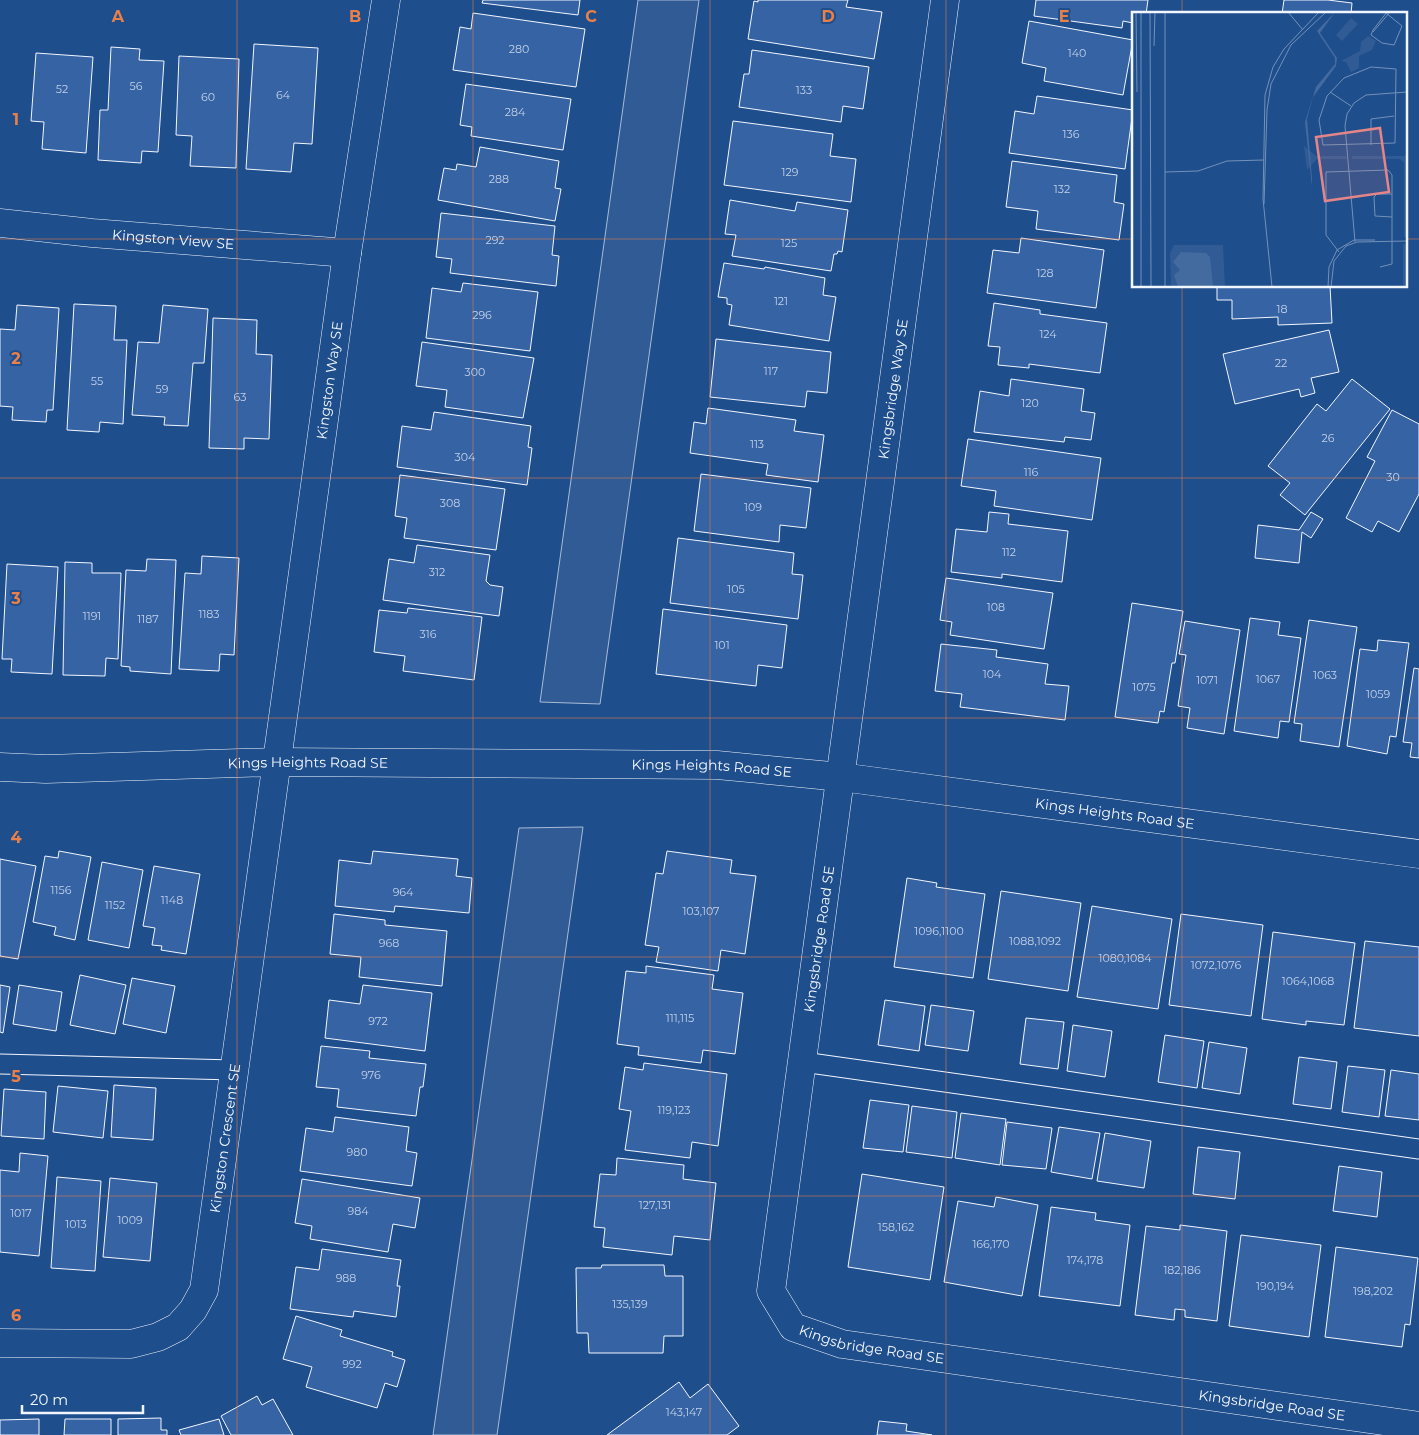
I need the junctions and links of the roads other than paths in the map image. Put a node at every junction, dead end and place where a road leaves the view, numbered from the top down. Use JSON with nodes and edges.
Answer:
{"nodes":[{"id":1,"x":386,"y":0,"type":"edge"},
{"id":2,"x":945,"y":0,"type":"edge"},
{"id":3,"x":0,"y":223,"type":"edge"},
{"id":4,"x":347,"y":253,"type":"junction"},
{"id":5,"x":276,"y":762,"type":"junction"},
{"id":6,"x":0,"y":767,"type":"edge"},
{"id":7,"x":841,"y":777,"type":"junction"},
{"id":8,"x":1419,"y":854,"type":"edge"},
{"id":9,"x":803,"y":1062,"type":"junction"},
{"id":10,"x":0,"y":1064,"type":"edge"},
{"id":11,"x":234,"y":1070,"type":"junction"},
{"id":12,"x":1419,"y":1149,"type":"edge"},
{"id":13,"x":0,"y":1342,"type":"edge"},
{"id":14,"x":1419,"y":1426,"type":"edge"}],
"edges":[{"from":1,"to":4,"type":"street","name":"Kingston Way SE"},
{"from":2,"to":7,"type":"street","name":"Kingsbridge Way SE"},
{"from":3,"to":4,"type":"street","name":"Kingston View SE"},
{"from":4,"to":5,"type":"street","name":"Kingston Way SE"},
{"from":5,"to":6,"type":"street","name":"Kings Heights Road SE"},
{"from":5,"to":7,"type":"street","name":"Kings Heights Road SE"},
{"from":5,"to":11,"type":"street","name":"Kingston Crescent SE"},
{"from":7,"to":8,"type":"street","name":"Kings Heights Road SE"},
{"from":7,"to":9,"type":"street","name":"Kingsbridge Road SE"},
{"from":9,"to":12,"type":"lane"},
{"from":9,"to":14,"type":"street","name":"Kingsbridge Road SE"},
{"from":10,"to":11,"type":"lane"},
{"from":11,"to":13,"type":"street","name":"Kingston Crescent SE"}]}
